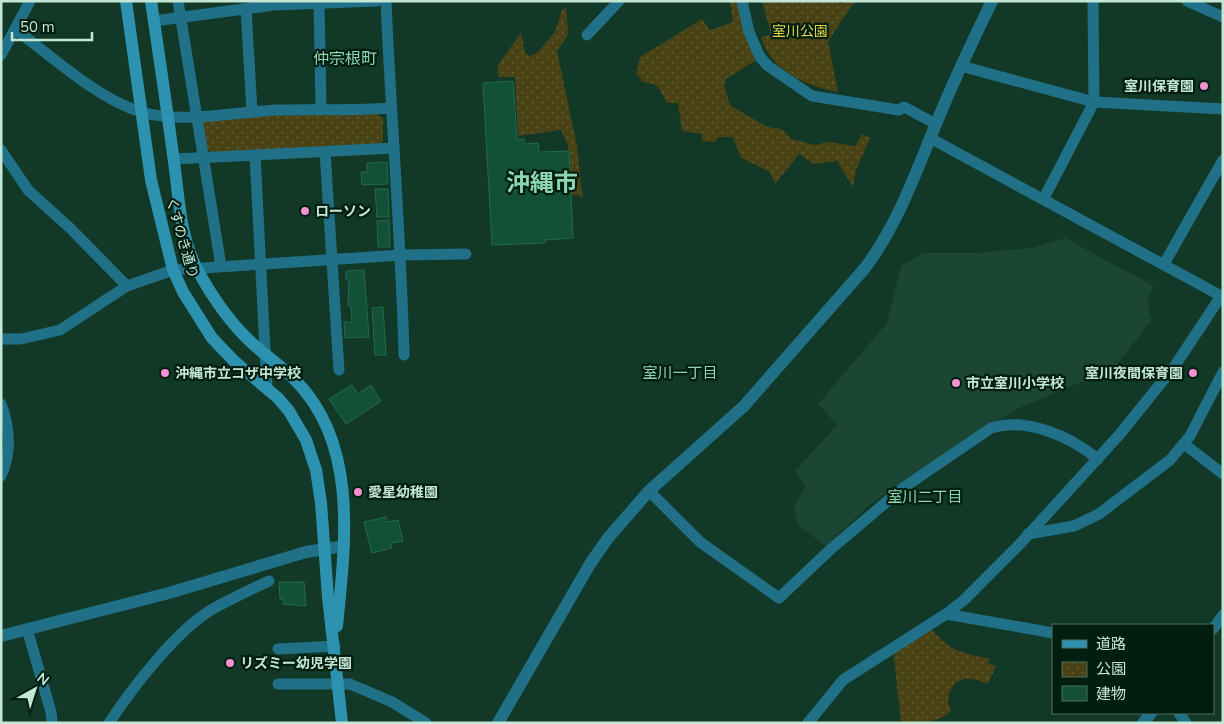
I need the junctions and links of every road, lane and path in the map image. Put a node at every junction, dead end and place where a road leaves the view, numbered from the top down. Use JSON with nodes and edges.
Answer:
{"nodes":[{"id":1,"x":30,"y":1,"type":"edge"},
{"id":2,"x":126,"y":1,"type":"edge"},
{"id":3,"x":151,"y":1,"type":"edge"},
{"id":4,"x":178,"y":1,"type":"edge"},
{"id":5,"x":376,"y":1,"type":"edge"},
{"id":6,"x":386,"y":1,"type":"edge"},
{"id":7,"x":619,"y":1,"type":"edge"},
{"id":8,"x":742,"y":1,"type":"edge"},
{"id":9,"x":992,"y":1,"type":"edge"},
{"id":10,"x":1093,"y":1,"type":"edge"},
{"id":11,"x":1187,"y":1,"type":"edge"},
{"id":12,"x":352,"y":2,"type":"edge"},
{"id":13,"x":274,"y":3,"type":"edge"},
{"id":14,"x":319,"y":3,"type":"edge"},
{"id":15,"x":226,"y":7,"type":"edge"},
{"id":16,"x":246,"y":9,"type":"junction"},
{"id":17,"x":1223,"y":17,"type":"edge"},
{"id":18,"x":181,"y":18,"type":"junction"},
{"id":19,"x":154,"y":21,"type":"junction"},
{"id":20,"x":15,"y":29,"type":"junction"},
{"id":21,"x":587,"y":35,"type":"dead end"},
{"id":22,"x":1,"y":55,"type":"edge"},
{"id":23,"x":961,"y":66,"type":"junction"},
{"id":24,"x":1094,"y":102,"type":"junction"},
{"id":25,"x":321,"y":108,"type":"junction"},
{"id":26,"x":390,"y":108,"type":"junction"},
{"id":27,"x":1223,"y":109,"type":"edge"},
{"id":28,"x":142,"y":112,"type":"junction"},
{"id":29,"x":252,"y":112,"type":"junction"},
{"id":30,"x":166,"y":116,"type":"junction"},
{"id":31,"x":195,"y":116,"type":"junction"},
{"id":32,"x":936,"y":124,"type":"junction"},
{"id":33,"x":930,"y":138,"type":"junction"},
{"id":34,"x":394,"y":148,"type":"junction"},
{"id":35,"x":1,"y":150,"type":"edge"},
{"id":36,"x":325,"y":152,"type":"junction"},
{"id":37,"x":255,"y":155,"type":"junction"},
{"id":38,"x":203,"y":158,"type":"junction"},
{"id":39,"x":174,"y":160,"type":"junction"},
{"id":40,"x":1223,"y":160,"type":"edge"},
{"id":41,"x":1044,"y":198,"type":"junction"},
{"id":42,"x":466,"y":254,"type":"dead end"},
{"id":43,"x":401,"y":255,"type":"junction"},
{"id":44,"x":332,"y":260,"type":"junction"},
{"id":45,"x":260,"y":264,"type":"junction"},
{"id":46,"x":1164,"y":264,"type":"junction"},
{"id":47,"x":222,"y":266,"type":"junction"},
{"id":48,"x":196,"y":268,"type":"junction"},
{"id":49,"x":173,"y":270,"type":"junction"},
{"id":50,"x":127,"y":286,"type":"junction"},
{"id":51,"x":1222,"y":296,"type":"edge"},
{"id":52,"x":1,"y":339,"type":"edge"},
{"id":53,"x":265,"y":352,"type":"junction"},
{"id":54,"x":404,"y":355,"type":"dead end"},
{"id":55,"x":339,"y":370,"type":"dead end"},
{"id":56,"x":1223,"y":372,"type":"edge"},
{"id":57,"x":267,"y":388,"type":"junction"},
{"id":58,"x":1,"y":404,"type":"edge"},
{"id":59,"x":1184,"y":444,"type":"junction"},
{"id":60,"x":1098,"y":459,"type":"junction"},
{"id":61,"x":1223,"y":474,"type":"edge"},
{"id":62,"x":1,"y":476,"type":"edge"},
{"id":63,"x":649,"y":491,"type":"junction"},
{"id":64,"x":1028,"y":534,"type":"junction"},
{"id":65,"x":344,"y":546,"type":"junction"},
{"id":66,"x":325,"y":548,"type":"junction"},
{"id":67,"x":269,"y":581,"type":"dead end"},
{"id":68,"x":946,"y":614,"type":"junction"},
{"id":69,"x":1223,"y":615,"type":"edge"},
{"id":70,"x":1214,"y":628,"type":"edge"},
{"id":71,"x":28,"y":629,"type":"junction"},
{"id":72,"x":1052,"y":633,"type":"edge"},
{"id":73,"x":1,"y":636,"type":"edge"},
{"id":74,"x":335,"y":646,"type":"junction"},
{"id":75,"x":278,"y":649,"type":"dead end"},
{"id":76,"x":338,"y":683,"type":"junction"},
{"id":77,"x":278,"y":684,"type":"dead end"},
{"id":78,"x":52,"y":723,"type":"edge"},
{"id":79,"x":109,"y":723,"type":"edge"},
{"id":80,"x":342,"y":723,"type":"edge"},
{"id":81,"x":426,"y":723,"type":"edge"},
{"id":82,"x":498,"y":723,"type":"edge"},
{"id":83,"x":808,"y":723,"type":"edge"}],
"edges":[{"from":1,"to":20,"type":"street"},
{"from":2,"to":28,"type":"main road","name":"くすのき通り"},
{"from":3,"to":19,"type":"main road","name":"くすのき通り"},
{"from":4,"to":18,"type":"street"},
{"from":5,"to":12,"type":"street"},
{"from":6,"to":26,"type":"street"},
{"from":7,"to":21,"type":"street"},
{"from":8,"to":32,"type":"street"},
{"from":9,"to":23,"type":"street"},
{"from":10,"to":24,"type":"street"},
{"from":11,"to":17,"type":"street"},
{"from":12,"to":14,"type":"street"},
{"from":13,"to":14,"type":"street"},
{"from":13,"to":16,"type":"street"},
{"from":14,"to":25,"type":"street"},
{"from":15,"to":16,"type":"street"},
{"from":15,"to":18,"type":"street"},
{"from":16,"to":29,"type":"street"},
{"from":18,"to":19,"type":"street"},
{"from":18,"to":31,"type":"street"},
{"from":19,"to":30,"type":"main road","name":"くすのき通り"},
{"from":20,"to":22,"type":"street"},
{"from":20,"to":28,"type":"street"},
{"from":23,"to":24,"type":"street"},
{"from":23,"to":32,"type":"street"},
{"from":24,"to":27,"type":"street"},
{"from":24,"to":41,"type":"street"},
{"from":25,"to":26,"type":"street"},
{"from":25,"to":29,"type":"street"},
{"from":26,"to":34,"type":"street"},
{"from":28,"to":30,"type":"street"},
{"from":28,"to":49,"type":"main road","name":"くすのき通り"},
{"from":29,"to":31,"type":"street"},
{"from":30,"to":31,"type":"street"},
{"from":30,"to":39,"type":"main road","name":"くすのき通り"},
{"from":31,"to":38,"type":"street"},
{"from":32,"to":33,"type":"street"},
{"from":33,"to":41,"type":"street"},
{"from":33,"to":63,"type":"street"},
{"from":34,"to":36,"type":"street"},
{"from":34,"to":43,"type":"street"},
{"from":35,"to":50,"type":"street"},
{"from":36,"to":37,"type":"street"},
{"from":36,"to":44,"type":"street"},
{"from":37,"to":38,"type":"street"},
{"from":37,"to":45,"type":"street"},
{"from":38,"to":39,"type":"street"},
{"from":38,"to":47,"type":"street"},
{"from":39,"to":48,"type":"main road","name":"くすのき通り"},
{"from":40,"to":46,"type":"street"},
{"from":41,"to":46,"type":"street"},
{"from":42,"to":43,"type":"street"},
{"from":43,"to":44,"type":"street"},
{"from":43,"to":54,"type":"street"},
{"from":44,"to":45,"type":"street"},
{"from":44,"to":55,"type":"street"},
{"from":45,"to":47,"type":"street"},
{"from":45,"to":53,"type":"street"},
{"from":46,"to":51,"type":"street"},
{"from":47,"to":48,"type":"street"},
{"from":48,"to":49,"type":"street"},
{"from":48,"to":53,"type":"main road","name":"くすのき通り"},
{"from":49,"to":50,"type":"street"},
{"from":49,"to":57,"type":"main road","name":"くすのき通り"},
{"from":50,"to":52,"type":"street"},
{"from":51,"to":60,"type":"street"},
{"from":53,"to":57,"type":"street"},
{"from":53,"to":65,"type":"main road","name":"くすのき通り"},
{"from":56,"to":59,"type":"street"},
{"from":57,"to":66,"type":"main road","name":"くすのき通り"},
{"from":58,"to":62,"type":"street"},
{"from":59,"to":61,"type":"street"},
{"from":59,"to":64,"type":"street"},
{"from":60,"to":63,"type":"street"},
{"from":60,"to":64,"type":"street"},
{"from":63,"to":82,"type":"street"},
{"from":64,"to":68,"type":"street"},
{"from":65,"to":66,"type":"street"},
{"from":65,"to":74,"type":"main road","name":"くすのき通り"},
{"from":66,"to":71,"type":"street"},
{"from":66,"to":74,"type":"main road","name":"くすのき通り"},
{"from":67,"to":79,"type":"street"},
{"from":68,"to":72,"type":"street"},
{"from":68,"to":83,"type":"street"},
{"from":69,"to":70,"type":"street"},
{"from":71,"to":73,"type":"street"},
{"from":71,"to":78,"type":"street"},
{"from":74,"to":75,"type":"street"},
{"from":74,"to":76,"type":"main road","name":"くすのき通り"},
{"from":76,"to":77,"type":"street"},
{"from":76,"to":80,"type":"main road","name":"くすのき通り"},
{"from":76,"to":81,"type":"street"}]}
